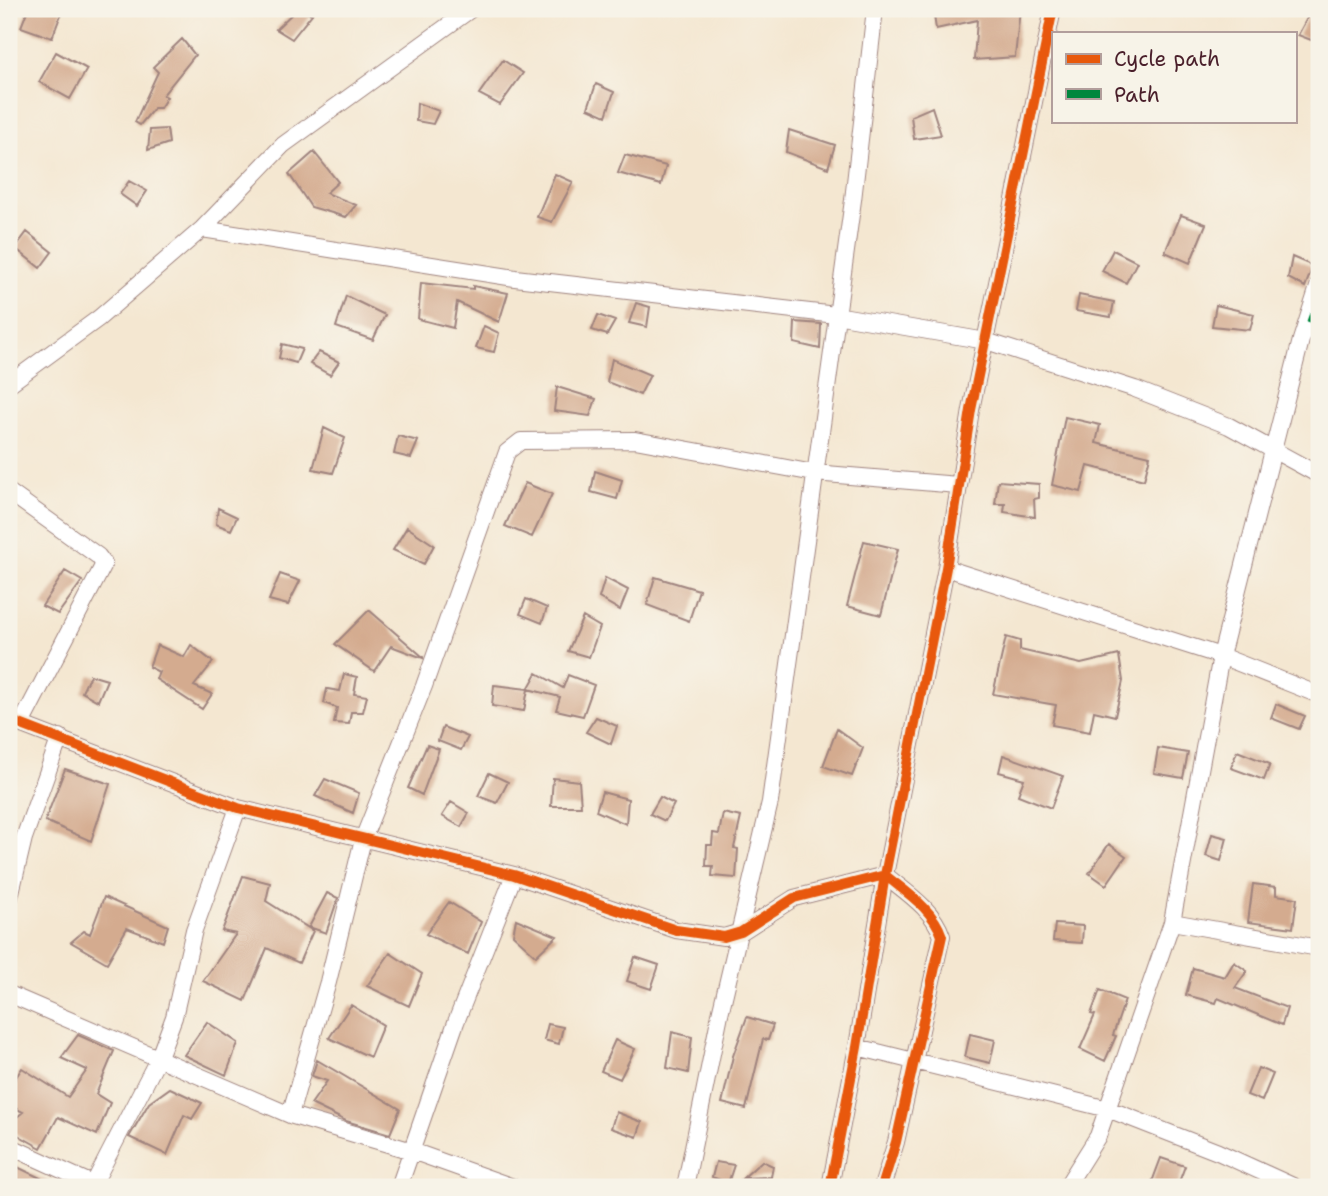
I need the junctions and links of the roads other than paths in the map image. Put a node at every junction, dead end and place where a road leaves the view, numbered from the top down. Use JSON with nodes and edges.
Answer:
{"nodes":[{"id":1,"x":471,"y":9,"type":"edge"},
{"id":2,"x":875,"y":9,"type":"edge"},
{"id":3,"x":1053,"y":9,"type":"edge"},
{"id":4,"x":202,"y":229,"type":"junction"},
{"id":5,"x":1319,"y":284,"type":"edge"},
{"id":6,"x":836,"y":315,"type":"junction"},
{"id":7,"x":986,"y":341,"type":"junction"},
{"id":8,"x":9,"y":384,"type":"edge"},
{"id":9,"x":1275,"y":449,"type":"junction"},
{"id":10,"x":814,"y":473,"type":"junction"},
{"id":11,"x":1319,"y":475,"type":"edge"},
{"id":12,"x":958,"y":485,"type":"junction"},
{"id":13,"x":9,"y":492,"type":"edge"},
{"id":14,"x":946,"y":568,"type":"junction"},
{"id":15,"x":1221,"y":656,"type":"junction"},
{"id":16,"x":1319,"y":695,"type":"edge"},
{"id":17,"x":15,"y":722,"type":"edge"},
{"id":18,"x":60,"y":737,"type":"junction"},
{"id":19,"x":238,"y":808,"type":"junction"},
{"id":20,"x":363,"y":839,"type":"junction"},
{"id":21,"x":514,"y":875,"type":"junction"},
{"id":22,"x":885,"y":875,"type":"junction"},
{"id":23,"x":9,"y":901,"type":"edge"},
{"id":24,"x":1172,"y":922,"type":"junction"},
{"id":25,"x":741,"y":932,"type":"junction"},
{"id":26,"x":1319,"y":948,"type":"edge"},
{"id":27,"x":9,"y":994,"type":"edge"},
{"id":28,"x":857,"y":1046,"type":"junction"},
{"id":29,"x":159,"y":1057,"type":"junction"},
{"id":30,"x":914,"y":1059,"type":"junction"},
{"id":31,"x":1108,"y":1110,"type":"junction"},
{"id":32,"x":290,"y":1115,"type":"junction"},
{"id":33,"x":9,"y":1146,"type":"edge"},
{"id":34,"x":412,"y":1151,"type":"junction"},
{"id":35,"x":95,"y":1186,"type":"edge"},
{"id":36,"x":399,"y":1187,"type":"edge"},
{"id":37,"x":513,"y":1187,"type":"edge"},
{"id":38,"x":685,"y":1187,"type":"edge"},
{"id":39,"x":830,"y":1187,"type":"edge"},
{"id":40,"x":881,"y":1187,"type":"edge"},
{"id":41,"x":1066,"y":1187,"type":"edge"},
{"id":42,"x":1295,"y":1187,"type":"edge"}],
"edges":[{"from":1,"to":4,"type":"street"},
{"from":2,"to":6,"type":"street"},
{"from":3,"to":7,"type":"street"},
{"from":4,"to":6,"type":"street"},
{"from":4,"to":8,"type":"street"},
{"from":5,"to":9,"type":"street"},
{"from":6,"to":7,"type":"street"},
{"from":6,"to":10,"type":"street"},
{"from":7,"to":9,"type":"street"},
{"from":7,"to":12,"type":"street"},
{"from":9,"to":11,"type":"street"},
{"from":9,"to":15,"type":"street"},
{"from":10,"to":12,"type":"street"},
{"from":10,"to":20,"type":"street"},
{"from":10,"to":25,"type":"street"},
{"from":12,"to":14,"type":"street"},
{"from":13,"to":17,"type":"street"},
{"from":14,"to":15,"type":"street"},
{"from":14,"to":22,"type":"street"},
{"from":15,"to":16,"type":"street"},
{"from":15,"to":24,"type":"street"},
{"from":17,"to":18,"type":"street"},
{"from":18,"to":19,"type":"street"},
{"from":18,"to":23,"type":"street"},
{"from":19,"to":20,"type":"street"},
{"from":19,"to":29,"type":"street"},
{"from":20,"to":21,"type":"street"},
{"from":20,"to":32,"type":"street"},
{"from":21,"to":25,"type":"street"},
{"from":21,"to":34,"type":"street"},
{"from":22,"to":25,"type":"street"},
{"from":22,"to":28,"type":"street"},
{"from":22,"to":30,"type":"street"},
{"from":24,"to":26,"type":"street"},
{"from":24,"to":31,"type":"street"},
{"from":25,"to":38,"type":"street"},
{"from":27,"to":29,"type":"street"},
{"from":28,"to":30,"type":"street"},
{"from":28,"to":39,"type":"street"},
{"from":29,"to":32,"type":"street"},
{"from":29,"to":35,"type":"street"},
{"from":30,"to":31,"type":"street"},
{"from":30,"to":40,"type":"street"},
{"from":31,"to":41,"type":"street"},
{"from":31,"to":42,"type":"street"},
{"from":32,"to":34,"type":"street"},
{"from":33,"to":35,"type":"street"},
{"from":34,"to":36,"type":"street"},
{"from":34,"to":37,"type":"street"}]}
